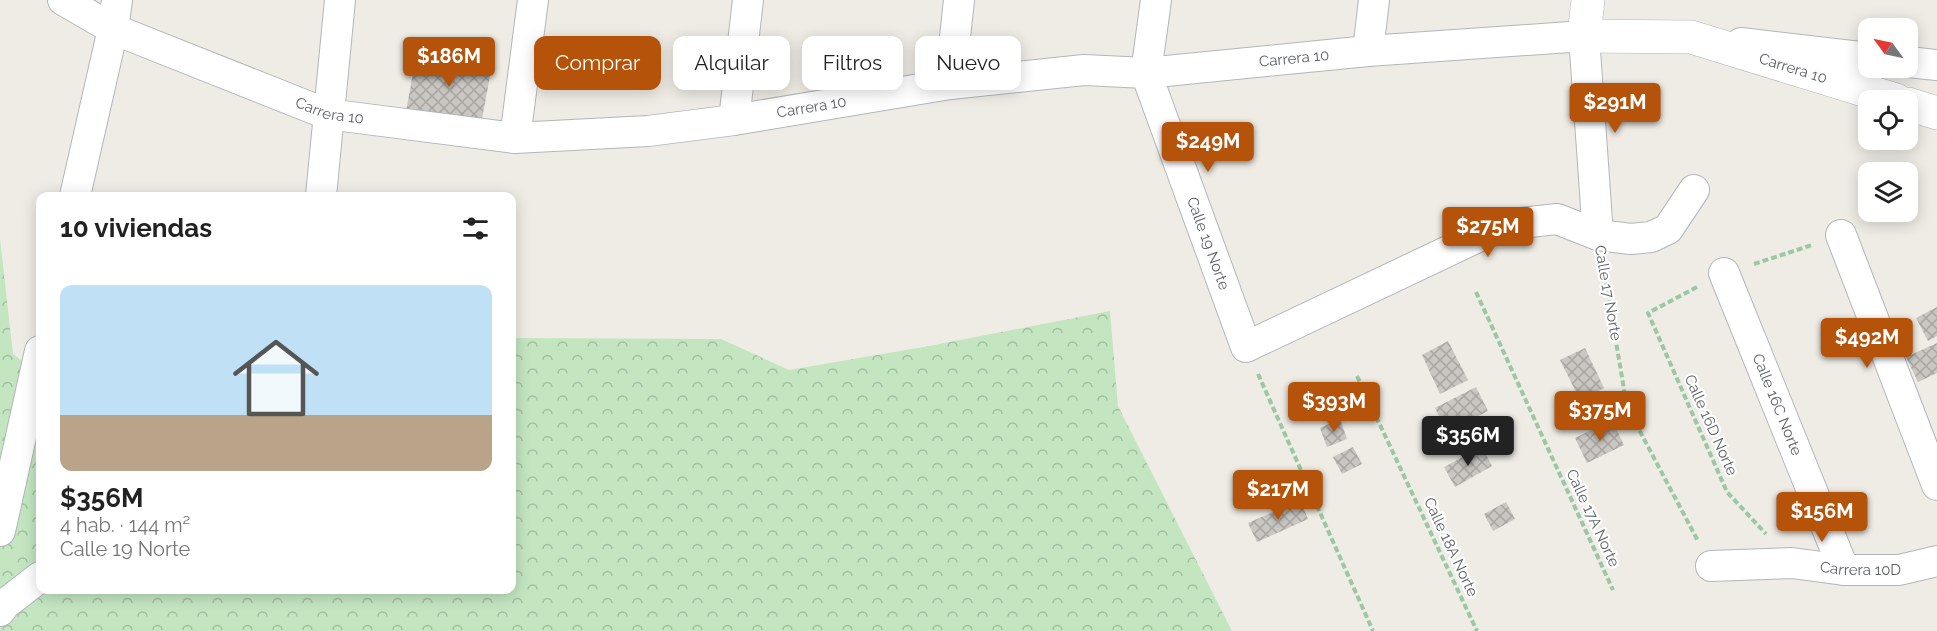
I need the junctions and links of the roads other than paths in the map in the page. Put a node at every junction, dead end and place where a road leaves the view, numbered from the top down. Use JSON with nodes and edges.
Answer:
{"nodes":[{"id":1,"x":63,"y":0,"type":"edge"},
{"id":2,"x":340,"y":0,"type":"edge"},
{"id":3,"x":533,"y":0,"type":"edge"},
{"id":4,"x":748,"y":0,"type":"edge"},
{"id":5,"x":959,"y":0,"type":"edge"},
{"id":6,"x":1156,"y":0,"type":"edge"},
{"id":7,"x":1374,"y":0,"type":"edge"},
{"id":8,"x":1588,"y":0,"type":"edge"},
{"id":9,"x":115,"y":14,"type":"edge"},
{"id":10,"x":955,"y":36,"type":"edge"},
{"id":11,"x":1584,"y":36,"type":"junction"},
{"id":12,"x":1691,"y":37,"type":"junction"},
{"id":13,"x":1368,"y":51,"type":"junction"},
{"id":14,"x":1858,"y":57,"type":"edge"},
{"id":15,"x":1918,"y":63,"type":"edge"},
{"id":16,"x":1937,"y":65,"type":"edge"},
{"id":17,"x":1146,"y":73,"type":"junction"},
{"id":18,"x":1021,"y":77,"type":"edge"},
{"id":19,"x":915,"y":90,"type":"edge"},
{"id":20,"x":1863,"y":90,"type":"edge"},
{"id":21,"x":1918,"y":107,"type":"edge"},
{"id":22,"x":1937,"y":113,"type":"edge"},
{"id":23,"x":327,"y":114,"type":"junction"},
{"id":24,"x":734,"y":120,"type":"junction"},
{"id":25,"x":515,"y":138,"type":"junction"},
{"id":26,"x":1694,"y":190,"type":"dead end"},
{"id":27,"x":76,"y":192,"type":"edge"},
{"id":28,"x":321,"y":192,"type":"edge"},
{"id":29,"x":1598,"y":235,"type":"junction"},
{"id":30,"x":1841,"y":235,"type":"dead end"},
{"id":31,"x":1724,"y":273,"type":"dead end"},
{"id":32,"x":36,"y":369,"type":"edge"},
{"id":33,"x":1937,"y":485,"type":"edge"},
{"id":34,"x":0,"y":531,"type":"edge"},
{"id":35,"x":1937,"y":561,"type":"edge"},
{"id":36,"x":1711,"y":566,"type":"road end"},
{"id":37,"x":1844,"y":570,"type":"junction"},
{"id":38,"x":36,"y":580,"type":"edge"},
{"id":39,"x":0,"y":611,"type":"edge"}],
"edges":[{"from":1,"to":9,"type":"street","name":"Carrera 10"},
{"from":2,"to":23,"type":"street"},
{"from":3,"to":25,"type":"street"},
{"from":4,"to":24,"type":"street"},
{"from":5,"to":10,"type":"street"},
{"from":6,"to":17,"type":"street","name":"Calle 19 Norte"},
{"from":7,"to":13,"type":"street"},
{"from":8,"to":11,"type":"street","name":"Calle 17 Norte"},
{"from":9,"to":23,"type":"street","name":"Carrera 10"},
{"from":9,"to":27,"type":"street"},
{"from":11,"to":12,"type":"street","name":"Carrera 10"},
{"from":11,"to":13,"type":"street","name":"Carrera 10"},
{"from":11,"to":29,"type":"street","name":"Calle 17 Norte"},
{"from":12,"to":14,"type":"street","name":"Carrera 10"},
{"from":12,"to":20,"type":"street","name":"Carrera 10"},
{"from":13,"to":17,"type":"street","name":"Carrera 10"},
{"from":15,"to":16,"type":"street"},
{"from":17,"to":18,"type":"street","name":"Carrera 10"},
{"from":17,"to":29,"type":"street","name":"Calle 19 Norte"},
{"from":19,"to":24,"type":"street","name":"Carrera 10"},
{"from":21,"to":22,"type":"street"},
{"from":23,"to":25,"type":"street","name":"Carrera 10"},
{"from":23,"to":28,"type":"street"},
{"from":24,"to":25,"type":"street","name":"Carrera 10"},
{"from":26,"to":29,"type":"street"},
{"from":30,"to":33,"type":"street"},
{"from":31,"to":37,"type":"street","name":"Calle 16C Norte"},
{"from":32,"to":34,"type":"street"},
{"from":35,"to":37,"type":"street","name":"Carrera 10D"},
{"from":36,"to":37,"type":"street","name":"Carrera 10D"},
{"from":38,"to":39,"type":"street"}]}
